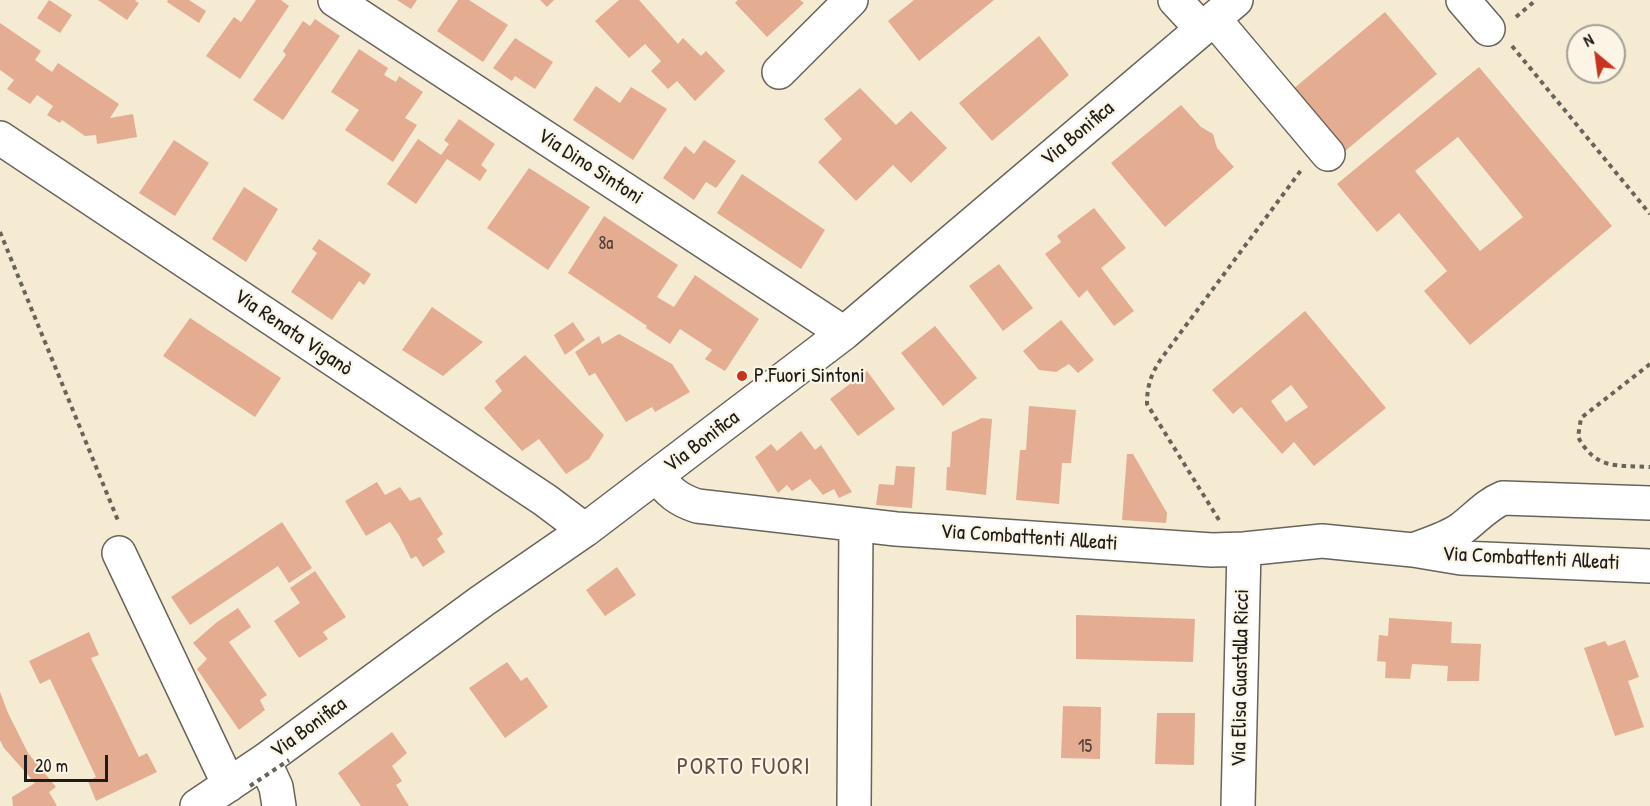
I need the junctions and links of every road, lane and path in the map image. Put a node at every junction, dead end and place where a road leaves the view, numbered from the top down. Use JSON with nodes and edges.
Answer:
{"nodes":[{"id":1,"x":335,"y":0,"type":"edge"},
{"id":2,"x":851,"y":0,"type":"edge"},
{"id":3,"x":1175,"y":0,"type":"edge"},
{"id":4,"x":1463,"y":0,"type":"edge"},
{"id":5,"x":1536,"y":0,"type":"edge"},
{"id":6,"x":1217,"y":16,"type":"edge"},
{"id":7,"x":1503,"y":29,"type":"junction"},
{"id":8,"x":779,"y":72,"type":"dead end"},
{"id":9,"x":0,"y":138,"type":"edge"},
{"id":10,"x":1328,"y":154,"type":"dead end"},
{"id":11,"x":1295,"y":159,"type":"dead end"},
{"id":12,"x":1650,"y":214,"type":"edge"},
{"id":13,"x":0,"y":232,"type":"edge"},
{"id":14,"x":844,"y":333,"type":"junction"},
{"id":15,"x":1650,"y":364,"type":"edge"},
{"id":16,"x":1650,"y":467,"type":"edge"},
{"id":17,"x":658,"y":476,"type":"junction"},
{"id":18,"x":1650,"y":503,"type":"edge"},
{"id":19,"x":1485,"y":508,"type":"junction"},
{"id":20,"x":856,"y":525,"type":"junction"},
{"id":21,"x":585,"y":530,"type":"junction"},
{"id":22,"x":1228,"y":550,"type":"junction"},
{"id":23,"x":1413,"y":550,"type":"junction"},
{"id":24,"x":119,"y":553,"type":"joint"},
{"id":25,"x":1498,"y":560,"type":"junction"},
{"id":26,"x":1650,"y":566,"type":"edge"},
{"id":27,"x":258,"y":773,"type":"junction"},
{"id":28,"x":197,"y":806,"type":"edge"},
{"id":29,"x":279,"y":806,"type":"edge"},
{"id":30,"x":854,"y":806,"type":"edge"},
{"id":31,"x":1238,"y":806,"type":"edge"}],
"edges":[{"from":1,"to":14,"type":"street","name":"Via Dino Sintoni"},
{"from":2,"to":8,"type":"street"},
{"from":3,"to":6,"type":"street"},
{"from":4,"to":7,"type":"street"},
{"from":5,"to":7,"type":"path"},
{"from":6,"to":10,"type":"street"},
{"from":6,"to":14,"type":"street","name":"Via Bonifica"},
{"from":7,"to":12,"type":"path"},
{"from":9,"to":21,"type":"street","name":"Via Renata Viganò"},
{"from":11,"to":22,"type":"path"},
{"from":13,"to":24,"type":"path"},
{"from":14,"to":17,"type":"street","name":"Via Bonifica"},
{"from":15,"to":16,"type":"path"},
{"from":17,"to":20,"type":"street","name":"Via Combattenti Alleati"},
{"from":17,"to":21,"type":"street","name":"Via Bonifica"},
{"from":18,"to":19,"type":"street","name":"Via Combattenti Alleati"},
{"from":19,"to":23,"type":"street","name":"Via Combattenti Alleati"},
{"from":19,"to":25,"type":"street"},
{"from":20,"to":22,"type":"street","name":"Via Combattenti Alleati"},
{"from":20,"to":30,"type":"street"},
{"from":21,"to":27,"type":"street","name":"Via Bonifica"},
{"from":22,"to":23,"type":"street","name":"Via Combattenti Alleati"},
{"from":22,"to":31,"type":"street","name":"Via Elisa Guastalla Ricci"},
{"from":23,"to":25,"type":"street","name":"Via Combattenti Alleati"},
{"from":24,"to":27,"type":"street"},
{"from":25,"to":26,"type":"street","name":"Via Combattenti Alleati"},
{"from":27,"to":28,"type":"street","name":"Via Bonifica"},
{"from":27,"to":29,"type":"street"}]}
